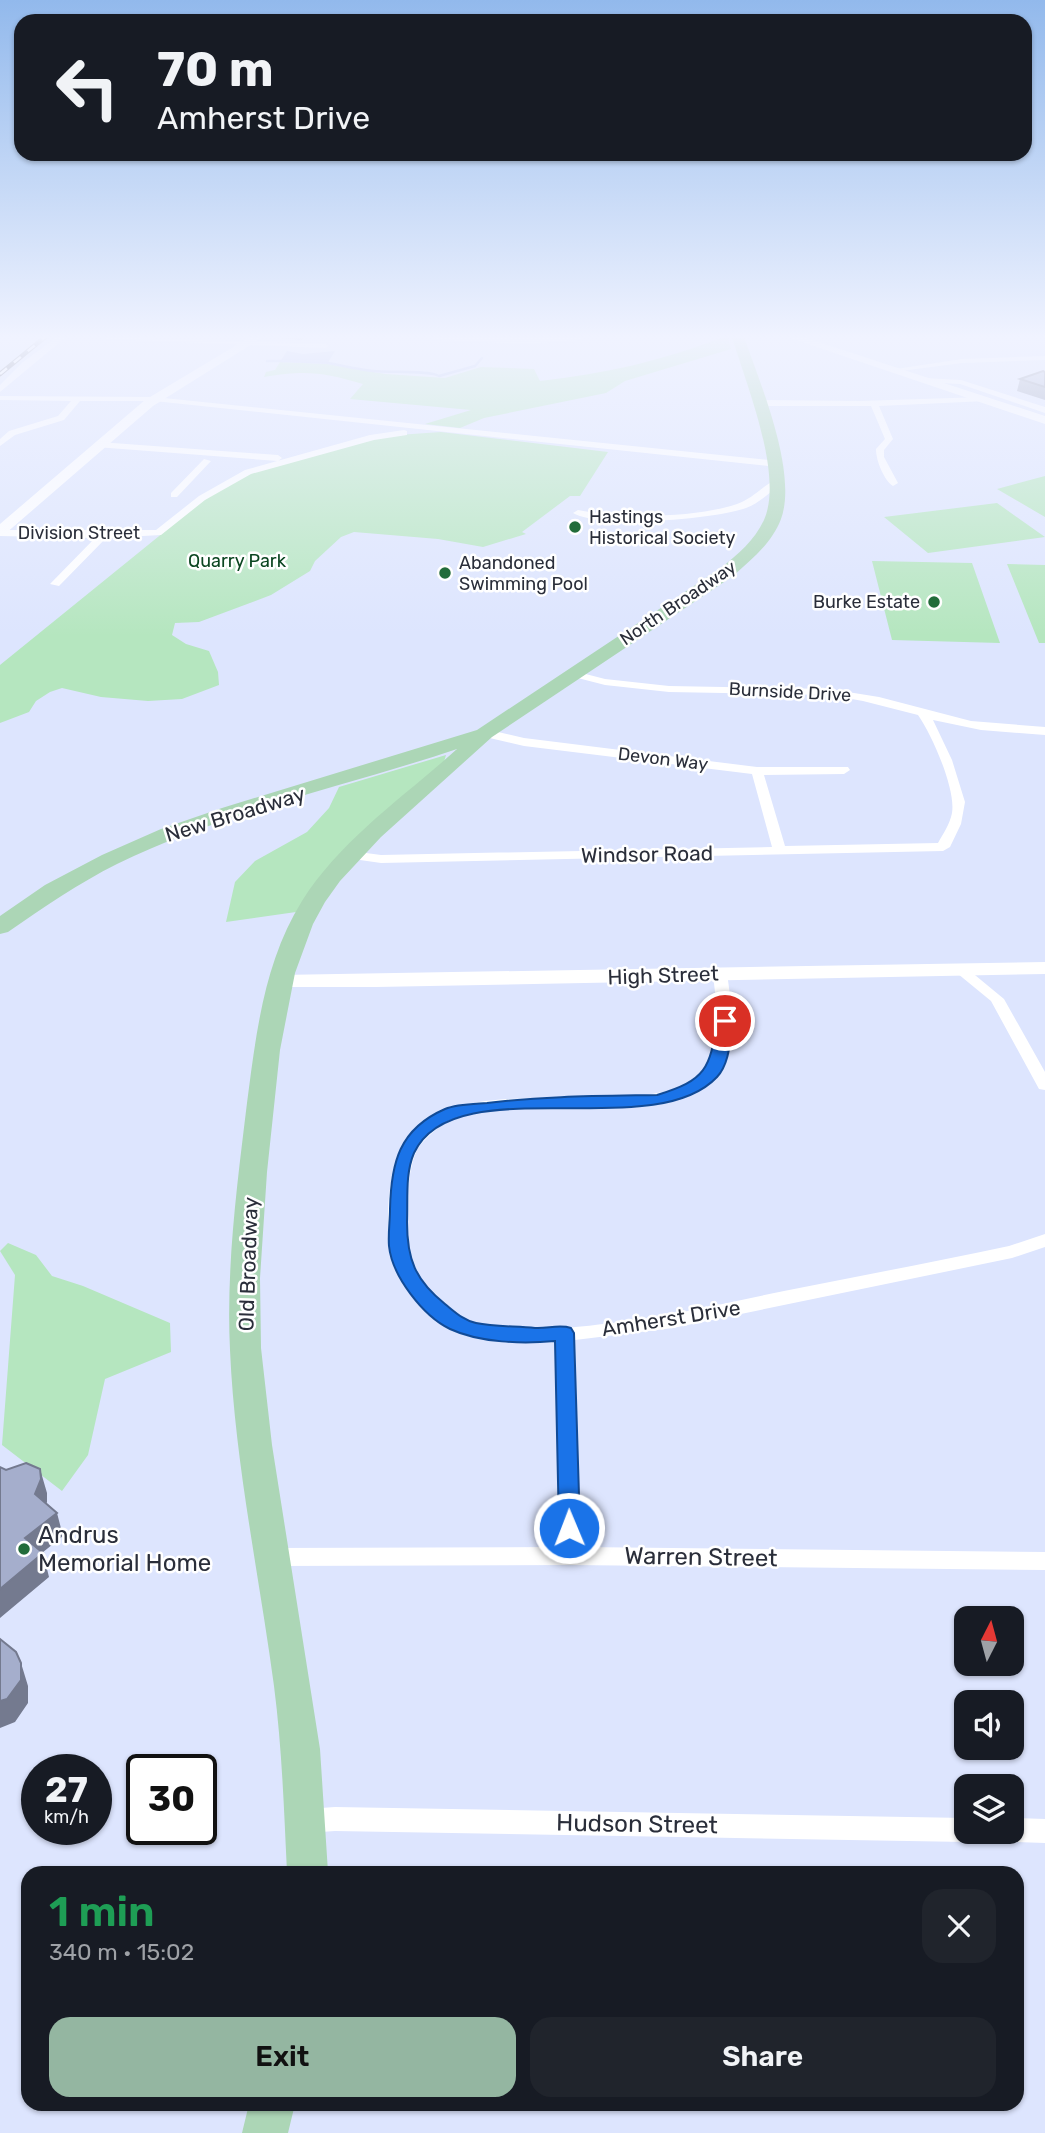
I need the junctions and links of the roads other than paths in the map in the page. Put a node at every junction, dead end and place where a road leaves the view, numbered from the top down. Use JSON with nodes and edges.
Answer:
{"nodes":[{"id":1,"x":109,"y":437,"type":"edge"},
{"id":2,"x":378,"y":437,"type":"edge"},
{"id":3,"x":511,"y":437,"type":"edge"},
{"id":4,"x":769,"y":437,"type":"edge"},
{"id":5,"x":887,"y":437,"type":"edge"},
{"id":6,"x":99,"y":445,"type":"junction"},
{"id":7,"x":291,"y":460,"type":"junction"},
{"id":8,"x":206,"y":461,"type":"dead end"},
{"id":9,"x":778,"y":464,"type":"junction"},
{"id":10,"x":779,"y":481,"type":"junction"},
{"id":11,"x":894,"y":483,"type":"dead end"},
{"id":12,"x":202,"y":498,"type":"junction"},
{"id":13,"x":578,"y":513,"type":"dead end"},
{"id":14,"x":0,"y":532,"type":"edge"},
{"id":15,"x":103,"y":535,"type":"junction"},
{"id":16,"x":55,"y":584,"type":"dead end"},
{"id":17,"x":574,"y":674,"type":"junction"},
{"id":18,"x":922,"y":713,"type":"junction"},
{"id":19,"x":1045,"y":731,"type":"edge"},
{"id":20,"x":485,"y":733,"type":"junction"},
{"id":21,"x":844,"y":770,"type":"dead end"},
{"id":22,"x":375,"y":771,"type":"junction"},
{"id":23,"x":757,"y":771,"type":"junction"},
{"id":24,"x":422,"y":789,"type":"junction"},
{"id":25,"x":780,"y":851,"type":"junction"},
{"id":26,"x":351,"y":855,"type":"junction"},
{"id":27,"x":0,"y":927,"type":"edge"},
{"id":28,"x":1045,"y":968,"type":"edge"},
{"id":29,"x":959,"y":969,"type":"junction"},
{"id":30,"x":720,"y":973,"type":"junction"},
{"id":31,"x":280,"y":981,"type":"junction"},
{"id":32,"x":1045,"y":1085,"type":"edge"},
{"id":33,"x":1045,"y":1240,"type":"edge"},
{"id":34,"x":565,"y":1333,"type":"junction"},
{"id":35,"x":570,"y":1556,"type":"junction"},
{"id":36,"x":273,"y":1557,"type":"junction"},
{"id":37,"x":1045,"y":1561,"type":"edge"},
{"id":38,"x":307,"y":1821,"type":"junction"},
{"id":39,"x":954,"y":1830,"type":"edge"},
{"id":40,"x":1024,"y":1830,"type":"edge"},
{"id":41,"x":1045,"y":1831,"type":"edge"},
{"id":42,"x":307,"y":1866,"type":"edge"},
{"id":43,"x":270,"y":2111,"type":"edge"},
{"id":44,"x":265,"y":2133,"type":"edge"}],
"edges":[{"from":1,"to":6,"type":"street"},
{"from":2,"to":7,"type":"street"},
{"from":3,"to":9,"type":"street"},
{"from":4,"to":9,"type":"main road","name":"North Broadway"},
{"from":5,"to":11,"type":"street"},
{"from":6,"to":7,"type":"street"},
{"from":6,"to":14,"type":"street"},
{"from":7,"to":12,"type":"street"},
{"from":8,"to":12,"type":"street"},
{"from":9,"to":10,"type":"main road","name":"North Broadway"},
{"from":10,"to":13,"type":"street"},
{"from":10,"to":17,"type":"main road","name":"North Broadway"},
{"from":12,"to":15,"type":"street","name":"Division Street"},
{"from":14,"to":15,"type":"street","name":"Division Street"},
{"from":15,"to":16,"type":"street"},
{"from":17,"to":18,"type":"street","name":"Burnside Drive"},
{"from":17,"to":20,"type":"main road","name":"North Broadway"},
{"from":18,"to":19,"type":"street","name":"Burnside Drive"},
{"from":18,"to":25,"type":"street","name":"Windsor Road"},
{"from":20,"to":22,"type":"main road","name":"New Broadway"},
{"from":20,"to":23,"type":"street","name":"Devon Way"},
{"from":20,"to":24,"type":"main road","name":"Old Broadway"},
{"from":21,"to":23,"type":"street","name":"Devon Way"},
{"from":22,"to":24,"type":"main road"},
{"from":22,"to":27,"type":"main road","name":"New Broadway"},
{"from":23,"to":25,"type":"street"},
{"from":24,"to":26,"type":"main road","name":"Old Broadway"},
{"from":25,"to":26,"type":"street","name":"Windsor Road"},
{"from":26,"to":31,"type":"main road","name":"Old Broadway"},
{"from":28,"to":29,"type":"street","name":"High Street"},
{"from":29,"to":30,"type":"street","name":"High Street"},
{"from":29,"to":32,"type":"street"},
{"from":30,"to":31,"type":"street","name":"High Street"},
{"from":30,"to":34,"type":"street","name":"Amherst Drive"},
{"from":31,"to":36,"type":"main road","name":"Old Broadway"},
{"from":33,"to":34,"type":"street","name":"Amherst Drive"},
{"from":34,"to":35,"type":"street"},
{"from":35,"to":36,"type":"street","name":"Warren Street"},
{"from":35,"to":37,"type":"street","name":"Warren Street"},
{"from":36,"to":38,"type":"main road","name":"Old Broadway"},
{"from":38,"to":39,"type":"street","name":"Hudson Street"},
{"from":38,"to":42,"type":"main road","name":"Old Broadway"},
{"from":40,"to":41,"type":"street"},
{"from":43,"to":44,"type":"main road"}]}
